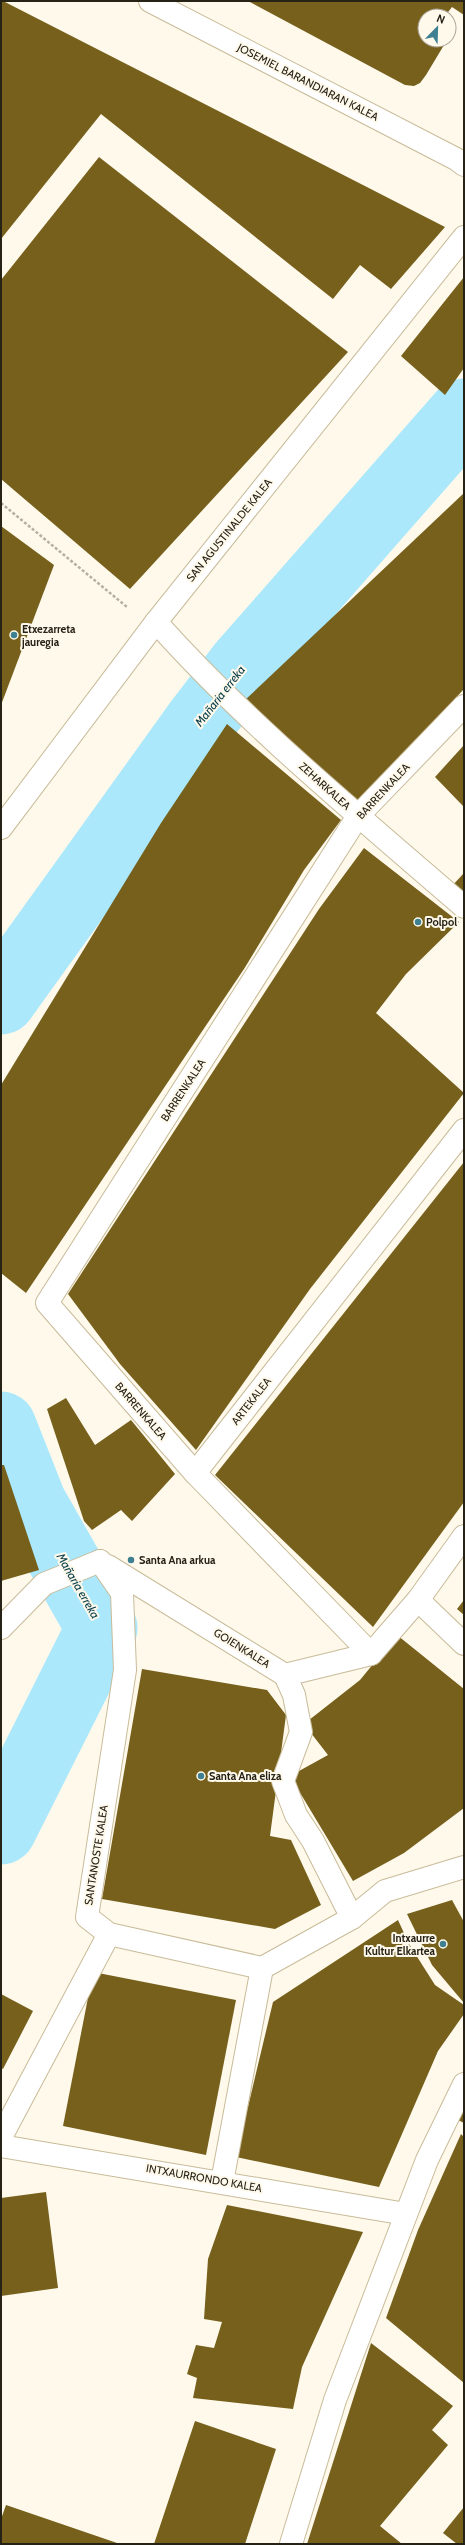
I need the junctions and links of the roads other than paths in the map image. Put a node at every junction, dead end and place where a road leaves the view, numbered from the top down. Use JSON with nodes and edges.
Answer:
{"nodes":[{"id":1,"x":150,"y":1,"type":"edge"},
{"id":2,"x":464,"y":165,"type":"edge"},
{"id":3,"x":464,"y":237,"type":"edge"},
{"id":4,"x":156,"y":622,"type":"junction"},
{"id":5,"x":464,"y":706,"type":"edge"},
{"id":6,"x":358,"y":816,"type":"junction"},
{"id":7,"x":1,"y":828,"type":"edge"},
{"id":8,"x":464,"y":907,"type":"edge"},
{"id":9,"x":464,"y":1130,"type":"edge"},
{"id":10,"x":195,"y":1472,"type":"junction"},
{"id":11,"x":464,"y":1536,"type":"edge"},
{"id":12,"x":100,"y":1561,"type":"junction"},
{"id":13,"x":418,"y":1600,"type":"junction"},
{"id":14,"x":1,"y":1628,"type":"edge"},
{"id":15,"x":464,"y":1644,"type":"edge"},
{"id":16,"x":371,"y":1654,"type":"junction"},
{"id":17,"x":285,"y":1675,"type":"junction"},
{"id":18,"x":464,"y":1867,"type":"edge"},
{"id":19,"x":352,"y":1918,"type":"junction"},
{"id":20,"x":109,"y":1934,"type":"junction"},
{"id":21,"x":262,"y":1968,"type":"junction"},
{"id":22,"x":464,"y":2084,"type":"edge"},
{"id":23,"x":1,"y":2137,"type":"edge"},
{"id":24,"x":1,"y":2146,"type":"edge"},
{"id":25,"x":222,"y":2182,"type":"junction"},
{"id":26,"x":406,"y":2214,"type":"junction"},
{"id":27,"x":291,"y":2544,"type":"edge"}],
"edges":[{"from":1,"to":2,"type":"street","name":"JOSEMIEL BARANDIARAN KALEA"},
{"from":3,"to":4,"type":"street","name":"SAN AGUSTINALDE KALEA"},
{"from":4,"to":6,"type":"street","name":"ZEHARKALEA"},
{"from":4,"to":7,"type":"street","name":"SAN AGUSTINALDE KALEA"},
{"from":5,"to":6,"type":"street","name":"BARRENKALEA"},
{"from":6,"to":8,"type":"street","name":"ZEHARKALEA"},
{"from":6,"to":10,"type":"street","name":"BARRENKALEA"},
{"from":9,"to":10,"type":"street","name":"ARTEKALEA"},
{"from":10,"to":16,"type":"street"},
{"from":11,"to":13,"type":"street"},
{"from":12,"to":14,"type":"street"},
{"from":12,"to":17,"type":"street","name":"GOIENKALEA"},
{"from":12,"to":20,"type":"street","name":"SANTANOSTE KALEA"},
{"from":13,"to":15,"type":"street"},
{"from":13,"to":16,"type":"street"},
{"from":16,"to":17,"type":"street"},
{"from":17,"to":19,"type":"street"},
{"from":18,"to":19,"type":"street"},
{"from":19,"to":21,"type":"street"},
{"from":20,"to":21,"type":"street","name":"SANTANOSTE KALEA"},
{"from":20,"to":23,"type":"street"},
{"from":21,"to":25,"type":"street"},
{"from":22,"to":26,"type":"street"},
{"from":24,"to":25,"type":"street","name":"INTXAURRONDO KALEA"},
{"from":25,"to":26,"type":"street","name":"INTXAURRONDO KALEA"},
{"from":26,"to":27,"type":"street"}]}
